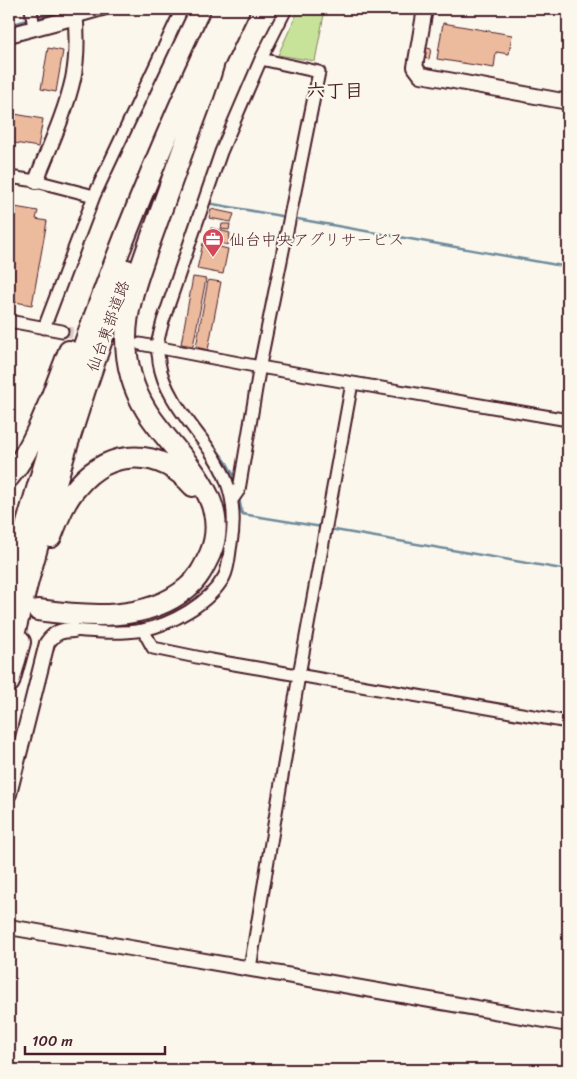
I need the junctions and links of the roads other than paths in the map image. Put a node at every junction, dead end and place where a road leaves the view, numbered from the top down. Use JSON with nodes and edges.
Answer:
{"nodes":[{"id":1,"x":31,"y":9,"type":"edge"},
{"id":2,"x":104,"y":9,"type":"edge"},
{"id":3,"x":182,"y":9,"type":"edge"},
{"id":4,"x":224,"y":9,"type":"edge"},
{"id":5,"x":239,"y":9,"type":"edge"},
{"id":6,"x":286,"y":9,"type":"edge"},
{"id":7,"x":425,"y":9,"type":"edge"},
{"id":8,"x":75,"y":13,"type":"edge"},
{"id":9,"x":34,"y":28,"type":"junction"},
{"id":10,"x":9,"y":35,"type":"edge"},
{"id":11,"x":215,"y":58,"type":"junction"},
{"id":12,"x":261,"y":59,"type":"junction"},
{"id":13,"x":568,"y":102,"type":"edge"},
{"id":14,"x":164,"y":140,"type":"junction"},
{"id":15,"x":9,"y":177,"type":"edge"},
{"id":16,"x":36,"y":182,"type":"junction"},
{"id":17,"x":94,"y":196,"type":"junction"},
{"id":18,"x":9,"y":321,"type":"edge"},
{"id":19,"x":44,"y":328,"type":"junction"},
{"id":20,"x":62,"y":331,"type":"tunnel mouth"},
{"id":21,"x":140,"y":344,"type":"tunnel mouth"},
{"id":22,"x":157,"y":347,"type":"junction"},
{"id":23,"x":261,"y":363,"type":"junction"},
{"id":24,"x":352,"y":383,"type":"junction"},
{"id":25,"x":568,"y":420,"type":"edge"},
{"id":26,"x":9,"y":477,"type":"edge"},
{"id":27,"x":236,"y":495,"type":"junction"},
{"id":28,"x":9,"y":590,"type":"edge"},
{"id":29,"x":74,"y":630,"type":"joint"},
{"id":30,"x":143,"y":630,"type":"junction"},
{"id":31,"x":9,"y":655,"type":"edge"},
{"id":32,"x":299,"y":675,"type":"junction"},
{"id":33,"x":9,"y":682,"type":"edge"},
{"id":34,"x":568,"y":722,"type":"edge"},
{"id":35,"x":9,"y":794,"type":"edge"},
{"id":36,"x":9,"y":927,"type":"edge"},
{"id":37,"x":250,"y":968,"type":"junction"},
{"id":38,"x":568,"y":1024,"type":"edge"}],
"edges":[{"from":1,"to":9,"type":"street"},
{"from":2,"to":8,"type":"street"},
{"from":3,"to":17,"type":"street"},
{"from":4,"to":14,"type":"highway","name":"仙台東部道路"},
{"from":5,"to":11,"type":"highway","name":"仙台東部道路"},
{"from":6,"to":12,"type":"street"},
{"from":7,"to":13,"type":"street"},
{"from":8,"to":9,"type":"street"},
{"from":8,"to":16,"type":"street"},
{"from":9,"to":10,"type":"street"},
{"from":11,"to":31,"type":"highway","name":"仙台東部道路"},
{"from":11,"to":33,"type":"highway"},
{"from":12,"to":22,"type":"street"},
{"from":12,"to":23,"type":"street"},
{"from":14,"to":26,"type":"highway"},
{"from":14,"to":28,"type":"highway","name":"仙台東部道路"},
{"from":15,"to":16,"type":"street"},
{"from":16,"to":17,"type":"street"},
{"from":17,"to":19,"type":"street"},
{"from":18,"to":19,"type":"street"},
{"from":19,"to":20,"type":"street"},
{"from":21,"to":22,"type":"street"},
{"from":22,"to":23,"type":"street"},
{"from":22,"to":27,"type":"street"},
{"from":23,"to":24,"type":"street"},
{"from":23,"to":27,"type":"street"},
{"from":24,"to":25,"type":"street"},
{"from":24,"to":32,"type":"street"},
{"from":27,"to":30,"type":"street"},
{"from":29,"to":30,"type":"street"},
{"from":29,"to":35,"type":"street"},
{"from":30,"to":32,"type":"street"},
{"from":32,"to":34,"type":"street"},
{"from":32,"to":37,"type":"street"},
{"from":36,"to":37,"type":"street"},
{"from":37,"to":38,"type":"street"}]}
